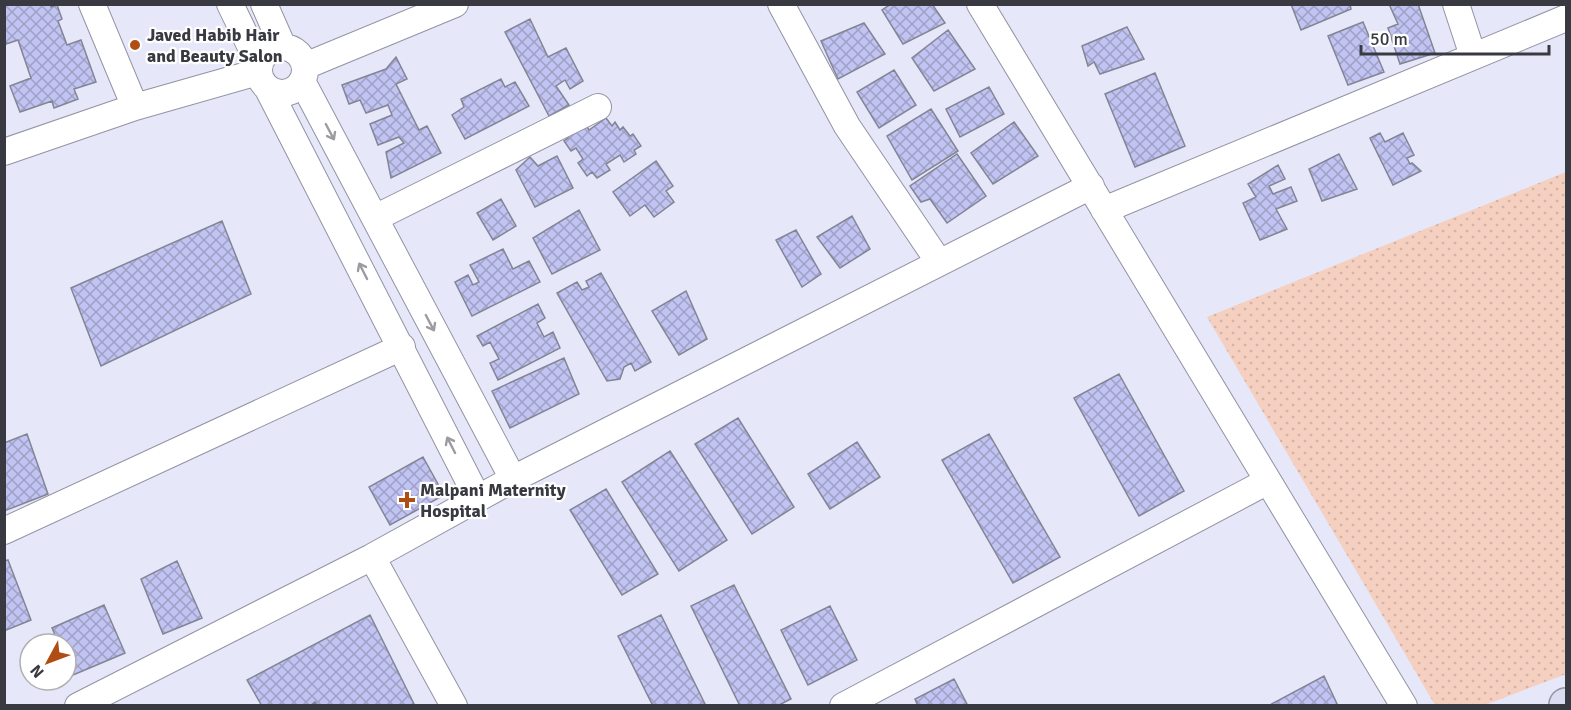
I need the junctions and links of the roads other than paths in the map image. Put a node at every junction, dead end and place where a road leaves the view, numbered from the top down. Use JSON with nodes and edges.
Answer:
{"nodes":[{"id":1,"x":92,"y":4,"type":"edge"},
{"id":2,"x":230,"y":4,"type":"edge"},
{"id":3,"x":264,"y":4,"type":"edge"},
{"id":4,"x":455,"y":4,"type":"edge"},
{"id":5,"x":781,"y":4,"type":"edge"},
{"id":6,"x":980,"y":4,"type":"edge"},
{"id":7,"x":1456,"y":4,"type":"edge"},
{"id":8,"x":1566,"y":18,"type":"edge"},
{"id":9,"x":283,"y":47,"type":"junction"},
{"id":10,"x":1473,"y":56,"type":"junction"},
{"id":11,"x":304,"y":73,"type":"junction"},
{"id":12,"x":262,"y":75,"type":"junction"},
{"id":13,"x":135,"y":107,"type":"junction"},
{"id":14,"x":598,"y":107,"type":"dead end"},
{"id":15,"x":4,"y":152,"type":"edge"},
{"id":16,"x":1090,"y":186,"type":"junction"},
{"id":17,"x":1104,"y":210,"type":"junction"},
{"id":18,"x":375,"y":219,"type":"junction"},
{"id":19,"x":939,"y":262,"type":"junction"},
{"id":20,"x":402,"y":347,"type":"junction"},
{"id":21,"x":513,"y":479,"type":"junction"},
{"id":22,"x":1268,"y":481,"type":"junction"},
{"id":23,"x":477,"y":497,"type":"junction"},
{"id":24,"x":4,"y":531,"type":"edge"},
{"id":25,"x":372,"y":557,"type":"junction"},
{"id":26,"x":78,"y":705,"type":"edge"},
{"id":27,"x":454,"y":705,"type":"edge"},
{"id":28,"x":843,"y":705,"type":"edge"},
{"id":29,"x":1404,"y":705,"type":"edge"}],
"edges":[{"from":1,"to":13,"type":"street"},
{"from":2,"to":12,"type":"street"},
{"from":3,"to":9,"type":"street"},
{"from":4,"to":11,"type":"street"},
{"from":5,"to":19,"type":"street"},
{"from":6,"to":16,"type":"street"},
{"from":7,"to":10,"type":"street"},
{"from":8,"to":10,"type":"street"},
{"from":9,"to":11,"type":"street"},
{"from":9,"to":12,"type":"street"},
{"from":10,"to":17,"type":"street"},
{"from":11,"to":12,"type":"street"},
{"from":11,"to":18,"type":"street","one_way":true},
{"from":12,"to":13,"type":"street"},
{"from":20,"to":12,"type":"street","one_way":true},
{"from":13,"to":15,"type":"street"},
{"from":14,"to":18,"type":"street"},
{"from":16,"to":17,"type":"street"},
{"from":16,"to":19,"type":"street"},
{"from":17,"to":22,"type":"street"},
{"from":18,"to":21,"type":"street","one_way":true},
{"from":19,"to":21,"type":"street"},
{"from":23,"to":20,"type":"street","one_way":true},
{"from":20,"to":24,"type":"street"},
{"from":21,"to":23,"type":"street"},
{"from":22,"to":28,"type":"street"},
{"from":22,"to":29,"type":"street"},
{"from":23,"to":25,"type":"street"},
{"from":25,"to":26,"type":"street"},
{"from":25,"to":27,"type":"street"}]}
